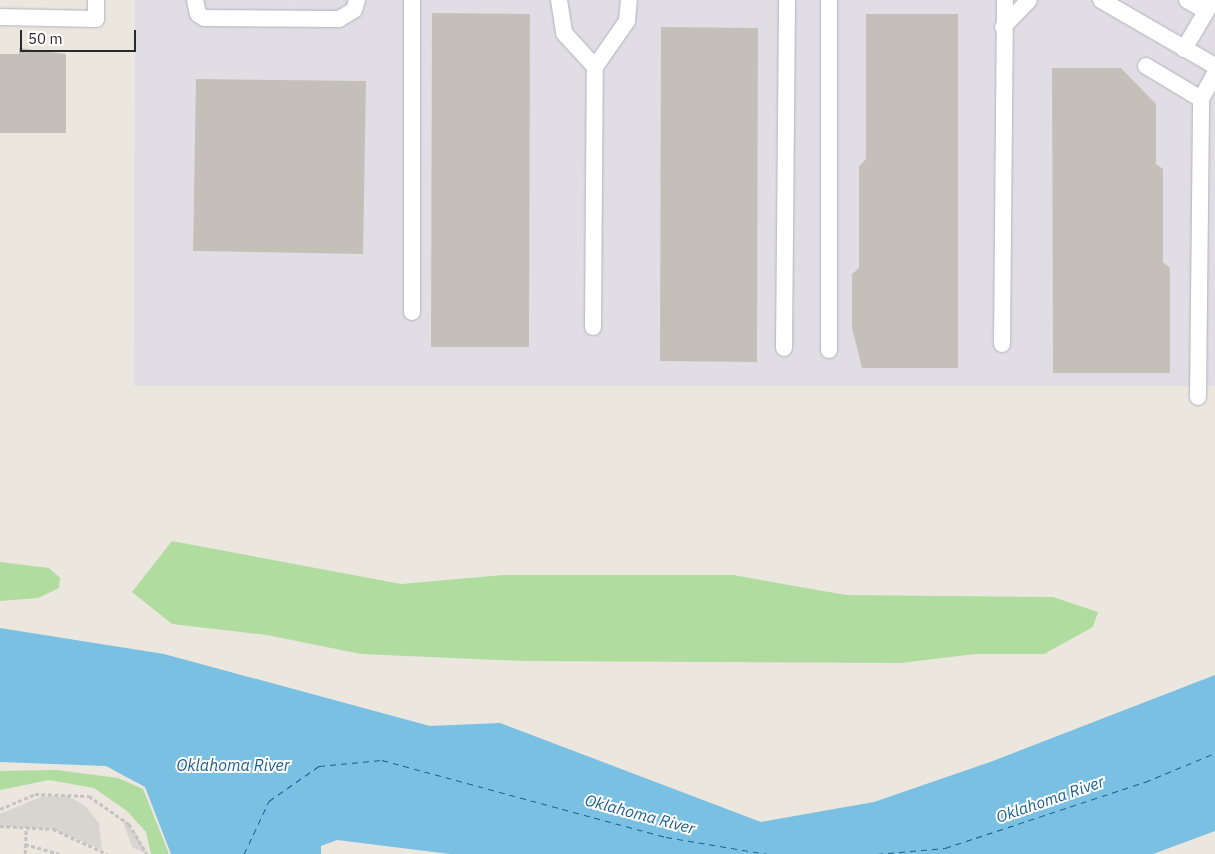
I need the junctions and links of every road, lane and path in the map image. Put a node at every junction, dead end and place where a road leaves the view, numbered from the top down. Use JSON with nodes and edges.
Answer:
{"nodes":[{"id":1,"x":96,"y":0,"type":"edge"},
{"id":2,"x":195,"y":0,"type":"edge"},
{"id":3,"x":357,"y":0,"type":"edge"},
{"id":4,"x":412,"y":0,"type":"edge"},
{"id":5,"x":558,"y":0,"type":"edge"},
{"id":6,"x":630,"y":0,"type":"edge"},
{"id":7,"x":787,"y":0,"type":"edge"},
{"id":8,"x":829,"y":0,"type":"edge"},
{"id":9,"x":1005,"y":0,"type":"edge"},
{"id":10,"x":1029,"y":0,"type":"edge"},
{"id":11,"x":1101,"y":0,"type":"edge"},
{"id":12,"x":1187,"y":0,"type":"edge"},
{"id":13,"x":1210,"y":6,"type":"edge"},
{"id":14,"x":0,"y":17,"type":"edge"},
{"id":15,"x":1003,"y":27,"type":"junction"},
{"id":16,"x":1184,"y":49,"type":"junction"},
{"id":17,"x":1146,"y":66,"type":"dead end"},
{"id":18,"x":1215,"y":66,"type":"edge"},
{"id":19,"x":595,"y":67,"type":"junction"},
{"id":20,"x":1215,"y":74,"type":"edge"},
{"id":21,"x":1201,"y":99,"type":"junction"},
{"id":22,"x":412,"y":312,"type":"dead end"},
{"id":23,"x":593,"y":327,"type":"dead end"},
{"id":24,"x":1002,"y":344,"type":"dead end"},
{"id":25,"x":784,"y":348,"type":"dead end"},
{"id":26,"x":829,"y":350,"type":"dead end"},
{"id":27,"x":1198,"y":397,"type":"dead end"},
{"id":28,"x":0,"y":809,"type":"edge"},
{"id":29,"x":0,"y":826,"type":"edge"},
{"id":30,"x":26,"y":826,"type":"junction"},
{"id":31,"x":26,"y":844,"type":"junction"},
{"id":32,"x":25,"y":854,"type":"edge"},
{"id":33,"x":60,"y":854,"type":"edge"},
{"id":34,"x":107,"y":854,"type":"edge"},
{"id":35,"x":147,"y":854,"type":"edge"}],
"edges":[{"from":1,"to":14,"type":"street"},
{"from":2,"to":3,"type":"street"},
{"from":4,"to":22,"type":"street"},
{"from":5,"to":19,"type":"street"},
{"from":6,"to":19,"type":"street"},
{"from":7,"to":25,"type":"street"},
{"from":8,"to":26,"type":"street"},
{"from":9,"to":15,"type":"street"},
{"from":10,"to":15,"type":"street"},
{"from":11,"to":16,"type":"street"},
{"from":12,"to":13,"type":"street"},
{"from":13,"to":16,"type":"street"},
{"from":15,"to":24,"type":"street"},
{"from":16,"to":18,"type":"street"},
{"from":17,"to":21,"type":"street"},
{"from":19,"to":23,"type":"street"},
{"from":20,"to":21,"type":"street"},
{"from":21,"to":27,"type":"street"},
{"from":28,"to":35,"type":"path"},
{"from":29,"to":30,"type":"path"},
{"from":30,"to":31,"type":"path"},
{"from":30,"to":34,"type":"path"},
{"from":31,"to":32,"type":"path"},
{"from":31,"to":33,"type":"path"}]}
